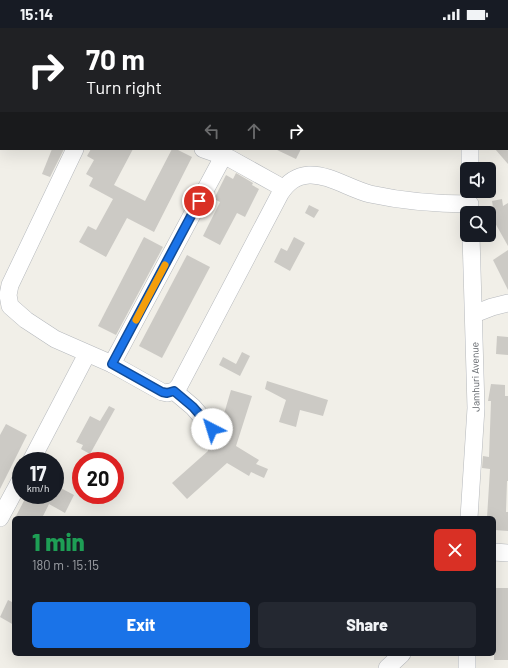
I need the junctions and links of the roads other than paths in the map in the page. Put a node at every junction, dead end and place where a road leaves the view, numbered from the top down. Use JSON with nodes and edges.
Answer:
{"nodes":[{"id":1,"x":75,"y":150,"type":"edge"},
{"id":2,"x":208,"y":150,"type":"edge"},
{"id":3,"x":470,"y":150,"type":"edge"},
{"id":4,"x":228,"y":154,"type":"edge"},
{"id":5,"x":470,"y":162,"type":"edge"},
{"id":6,"x":283,"y":188,"type":"junction"},
{"id":7,"x":470,"y":203,"type":"edge"},
{"id":8,"x":471,"y":242,"type":"edge"},
{"id":9,"x":508,"y":303,"type":"edge"},
{"id":10,"x":5,"y":304,"type":"edge"},
{"id":11,"x":474,"y":314,"type":"junction"},
{"id":12,"x":87,"y":354,"type":"junction"},
{"id":13,"x":112,"y":364,"type":"junction"},
{"id":14,"x":174,"y":391,"type":"junction"},
{"id":15,"x":212,"y":429,"type":"dead end"},
{"id":16,"x":35,"y":452,"type":"edge"},
{"id":17,"x":12,"y":496,"type":"edge"},
{"id":18,"x":469,"y":516,"type":"edge"},
{"id":19,"x":0,"y":518,"type":"edge"},
{"id":20,"x":496,"y":552,"type":"edge"},
{"id":21,"x":508,"y":553,"type":"edge"},
{"id":22,"x":400,"y":656,"type":"edge"},
{"id":23,"x":467,"y":656,"type":"edge"},
{"id":24,"x":387,"y":668,"type":"edge"},
{"id":25,"x":467,"y":668,"type":"edge"}],
"edges":[{"from":1,"to":10,"type":"street"},
{"from":2,"to":4,"type":"street"},
{"from":3,"to":5,"type":"street"},
{"from":4,"to":6,"type":"street"},
{"from":4,"to":13,"type":"street"},
{"from":6,"to":7,"type":"street"},
{"from":6,"to":14,"type":"street"},
{"from":8,"to":11,"type":"street","name":"Jamhuri Avenue"},
{"from":9,"to":11,"type":"street"},
{"from":10,"to":12,"type":"street"},
{"from":11,"to":18,"type":"street","name":"Jamhuri Avenue"},
{"from":12,"to":13,"type":"street"},
{"from":12,"to":16,"type":"street"},
{"from":13,"to":14,"type":"street"},
{"from":14,"to":15,"type":"street"},
{"from":17,"to":19,"type":"street"},
{"from":20,"to":21,"type":"street"},
{"from":22,"to":24,"type":"street"},
{"from":23,"to":25,"type":"street"}]}
